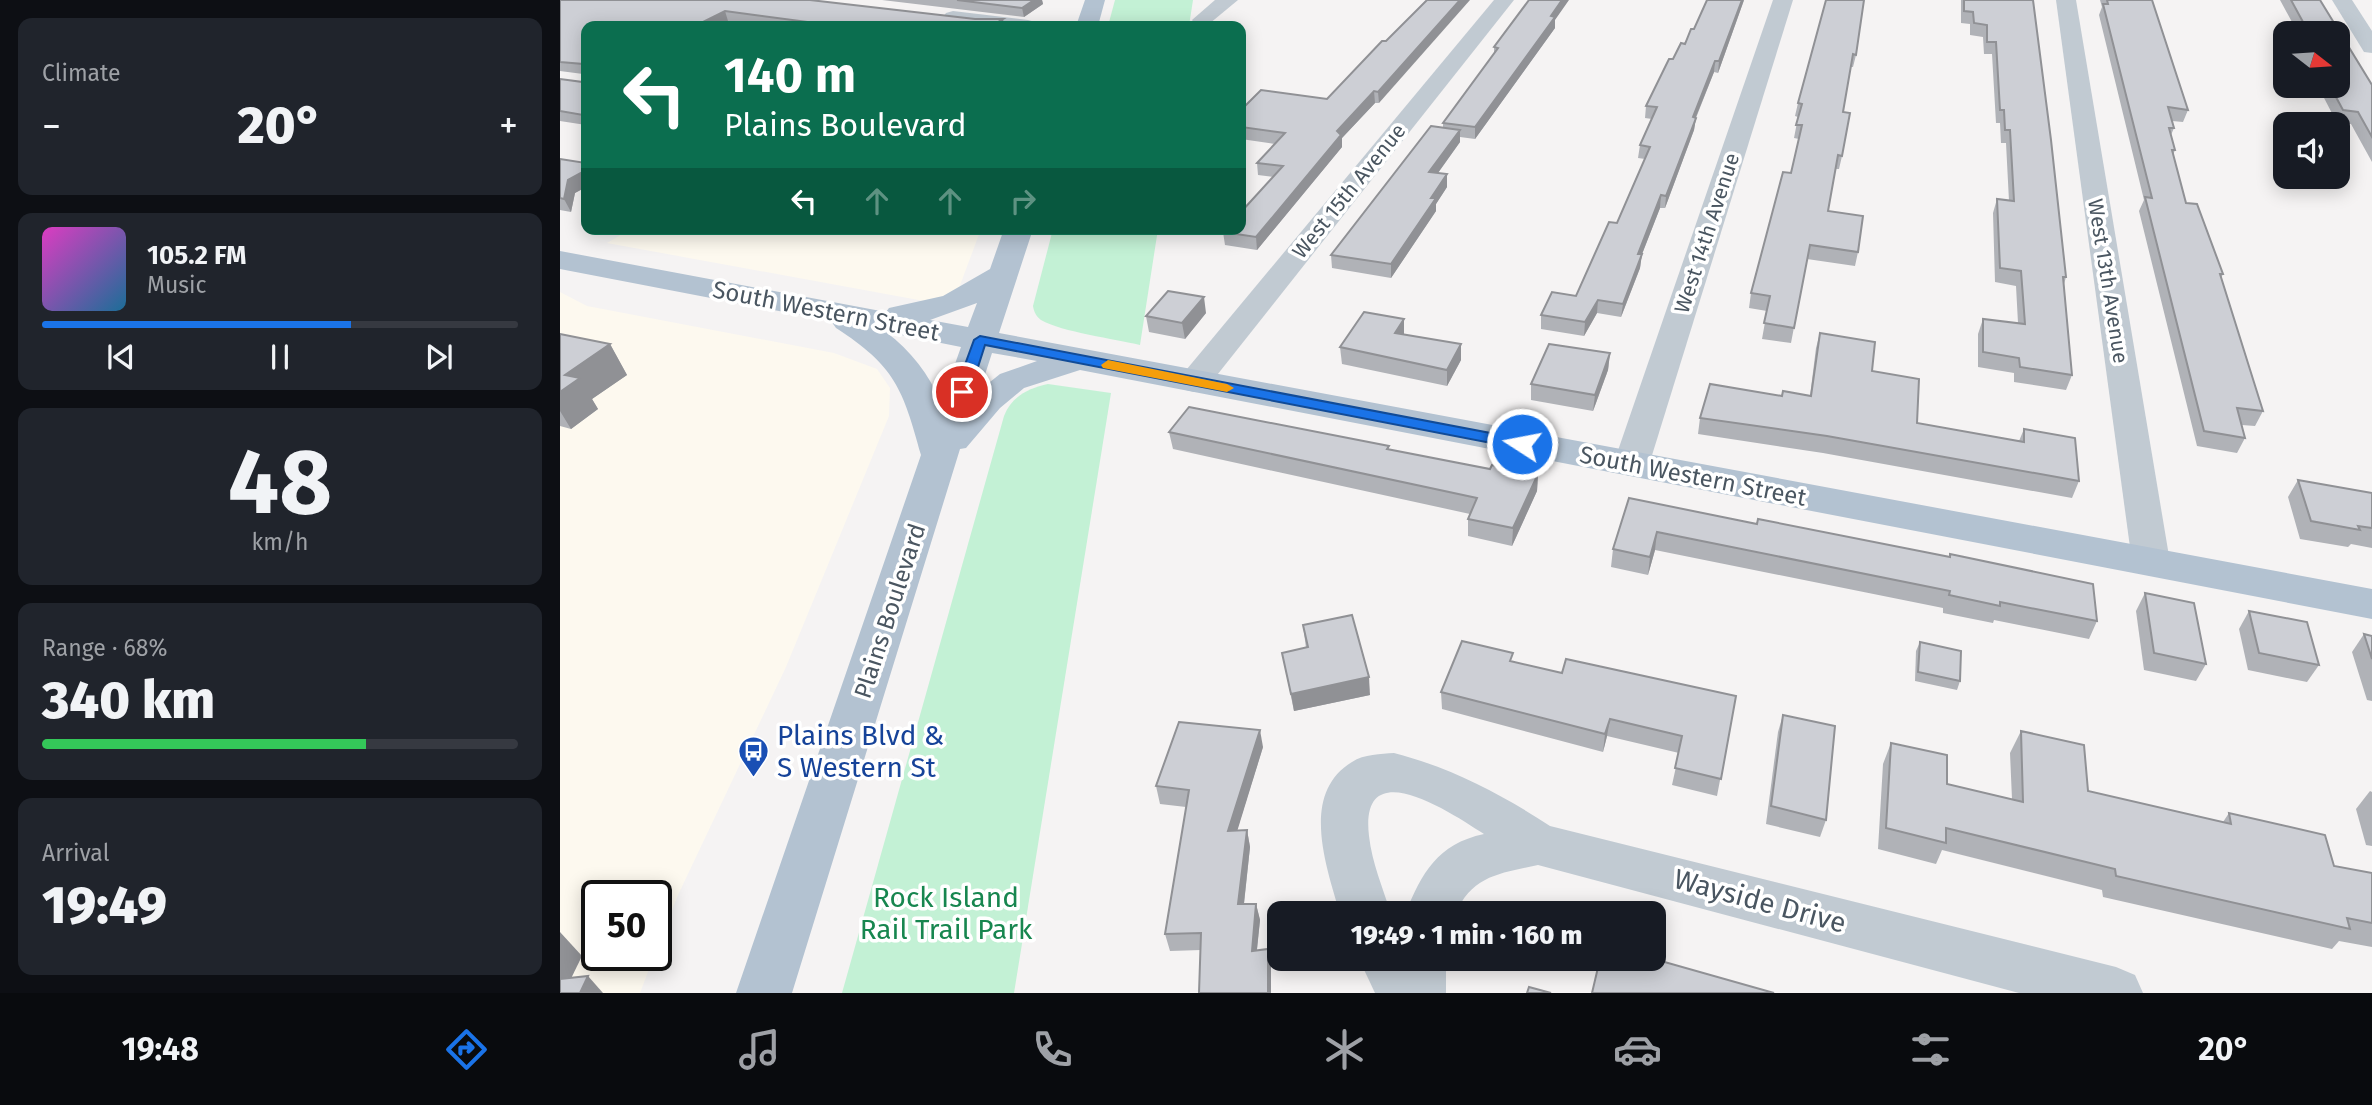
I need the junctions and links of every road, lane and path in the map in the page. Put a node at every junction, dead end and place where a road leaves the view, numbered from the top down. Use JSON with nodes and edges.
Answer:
{"nodes":[{"id":1,"x":1095,"y":0,"type":"edge"},
{"id":2,"x":1228,"y":0,"type":"edge"},
{"id":3,"x":1504,"y":0,"type":"edge"},
{"id":4,"x":1783,"y":0,"type":"edge"},
{"id":5,"x":2066,"y":0,"type":"edge"},
{"id":6,"x":2342,"y":0,"type":"edge"},
{"id":7,"x":2359,"y":0,"type":"edge"},
{"id":8,"x":2372,"y":1,"type":"edge"},
{"id":9,"x":932,"y":15,"type":"edge"},
{"id":10,"x":1202,"y":20,"type":"dead end"},
{"id":11,"x":984,"y":21,"type":"edge"},
{"id":12,"x":1089,"y":21,"type":"edge"},
{"id":13,"x":2372,"y":47,"type":"edge"},
{"id":14,"x":1017,"y":235,"type":"edge"},
{"id":15,"x":560,"y":260,"type":"edge"},
{"id":16,"x":1003,"y":274,"type":"junction"},
{"id":17,"x":834,"y":313,"type":"junction"},
{"id":18,"x":980,"y":340,"type":"junction"},
{"id":19,"x":1079,"y":359,"type":"junction"},
{"id":20,"x":1194,"y":382,"type":"junction"},
{"id":21,"x":940,"y":454,"type":"junction"},
{"id":22,"x":1631,"y":465,"type":"junction"},
{"id":23,"x":2151,"y":562,"type":"junction"},
{"id":24,"x":2372,"y":604,"type":"edge"},
{"id":25,"x":1538,"y":844,"type":"junction"},
{"id":26,"x":1363,"y":901,"type":"edge"},
{"id":27,"x":1435,"y":901,"type":"edge"},
{"id":28,"x":1391,"y":971,"type":"edge"},
{"id":29,"x":1420,"y":971,"type":"edge"},
{"id":30,"x":764,"y":993,"type":"edge"},
{"id":31,"x":1403,"y":993,"type":"edge"},
{"id":32,"x":1419,"y":993,"type":"edge"},
{"id":33,"x":2116,"y":993,"type":"edge"}],
"edges":[{"from":1,"to":12,"type":"main road"},
{"from":2,"to":10,"type":"street"},
{"from":3,"to":20,"type":"street","name":"West 15th Avenue"},
{"from":4,"to":22,"type":"street","name":"West 14th Avenue"},
{"from":5,"to":23,"type":"street","name":"West 13th Avenue"},
{"from":6,"to":13,"type":"street"},
{"from":7,"to":8,"type":"street"},
{"from":9,"to":11,"type":"street"},
{"from":14,"to":16,"type":"main road","name":"Plains Boulevard"},
{"from":15,"to":17,"type":"main road","name":"South Western Street"},
{"from":16,"to":17,"type":"main road"},
{"from":16,"to":18,"type":"main road","name":"Plains Boulevard"},
{"from":17,"to":18,"type":"main road","name":"South Western Street"},
{"from":17,"to":21,"type":"main road"},
{"from":18,"to":19,"type":"main road","name":"South Western Street"},
{"from":18,"to":21,"type":"main road","name":"Plains Boulevard"},
{"from":19,"to":20,"type":"main road","name":"South Western Street"},
{"from":19,"to":21,"type":"main road"},
{"from":20,"to":22,"type":"main road","name":"South Western Street"},
{"from":21,"to":30,"type":"main road","name":"Plains Boulevard"},
{"from":22,"to":23,"type":"main road","name":"South Western Street"},
{"from":23,"to":24,"type":"main road","name":"South Western Street"},
{"from":25,"to":26,"type":"street"},
{"from":25,"to":27,"type":"street","name":"Wayside Drive"},
{"from":25,"to":33,"type":"street","name":"Wayside Drive"},
{"from":28,"to":31,"type":"street"},
{"from":29,"to":32,"type":"street"}]}
